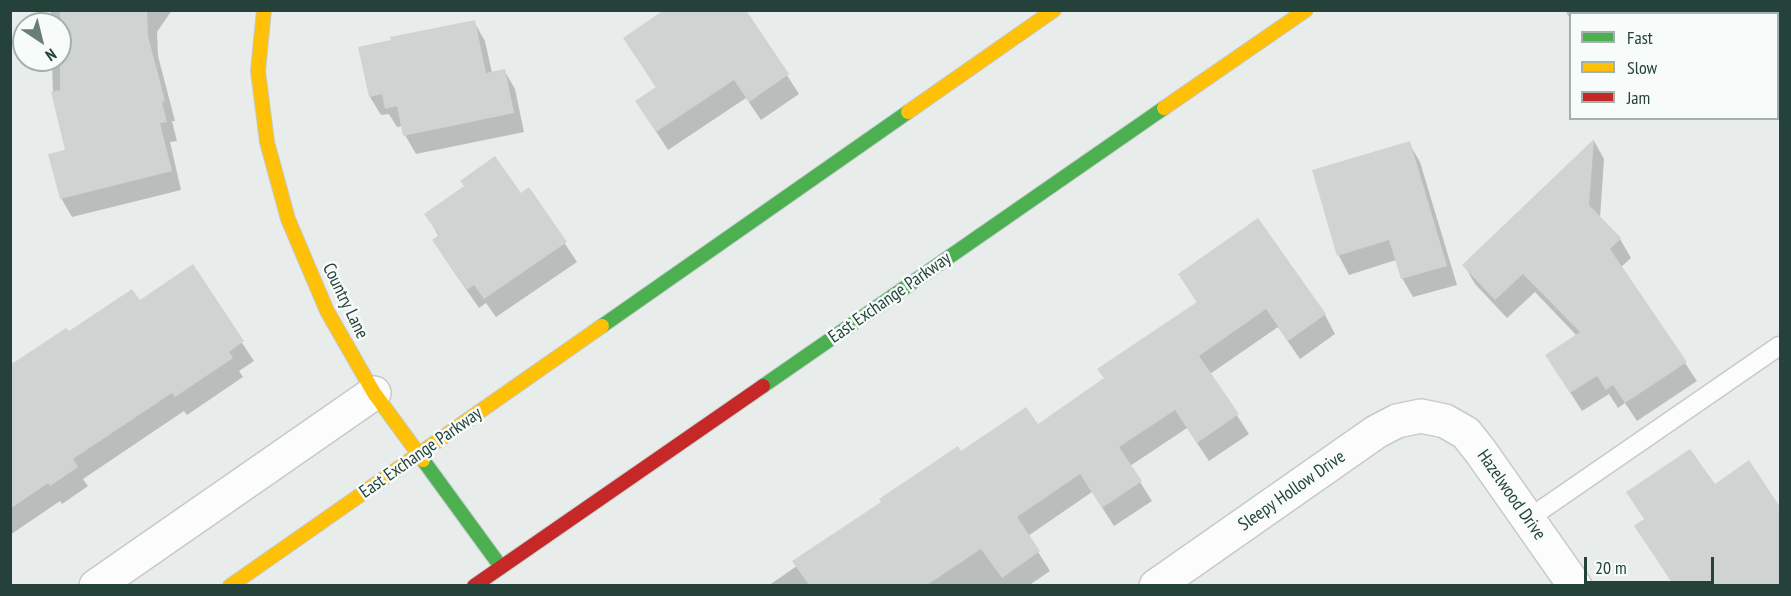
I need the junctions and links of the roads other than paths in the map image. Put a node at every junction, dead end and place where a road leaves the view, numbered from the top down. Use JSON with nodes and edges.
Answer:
{"nodes":[{"id":1,"x":264,"y":10,"type":"edge"},
{"id":2,"x":1306,"y":10,"type":"edge"},
{"id":3,"x":1052,"y":11,"type":"edge"},
{"id":4,"x":1780,"y":346,"type":"edge"},
{"id":5,"x":374,"y":393,"type":"junction"},
{"id":6,"x":1436,"y":419,"type":"joint"},
{"id":7,"x":418,"y":454,"type":"junction"},
{"id":8,"x":1528,"y":519,"type":"junction"},
{"id":9,"x":501,"y":567,"type":"junction"},
{"id":10,"x":96,"y":585,"type":"edge"},
{"id":11,"x":230,"y":585,"type":"edge"},
{"id":12,"x":474,"y":585,"type":"edge"},
{"id":13,"x":1156,"y":585,"type":"edge"},
{"id":14,"x":1575,"y":585,"type":"edge"}],
"edges":[{"from":1,"to":5,"type":"main road","name":"Country Lane"},
{"from":2,"to":9,"type":"main road","name":"East Exchange Parkway"},
{"from":3,"to":7,"type":"main road","name":"East Exchange Parkway"},
{"from":4,"to":8,"type":"lane"},
{"from":5,"to":7,"type":"main road","name":"Country Lane"},
{"from":5,"to":10,"type":"street"},
{"from":6,"to":8,"type":"street","name":"Hazelwood Drive"},
{"from":6,"to":13,"type":"street","name":"Sleepy Hollow Drive"},
{"from":7,"to":9,"type":"main road","name":"Country Lane"},
{"from":7,"to":11,"type":"main road","name":"East Exchange Parkway"},
{"from":8,"to":14,"type":"street","name":"Hazelwood Drive"},
{"from":9,"to":12,"type":"main road","name":"East Exchange Parkway"}]}
